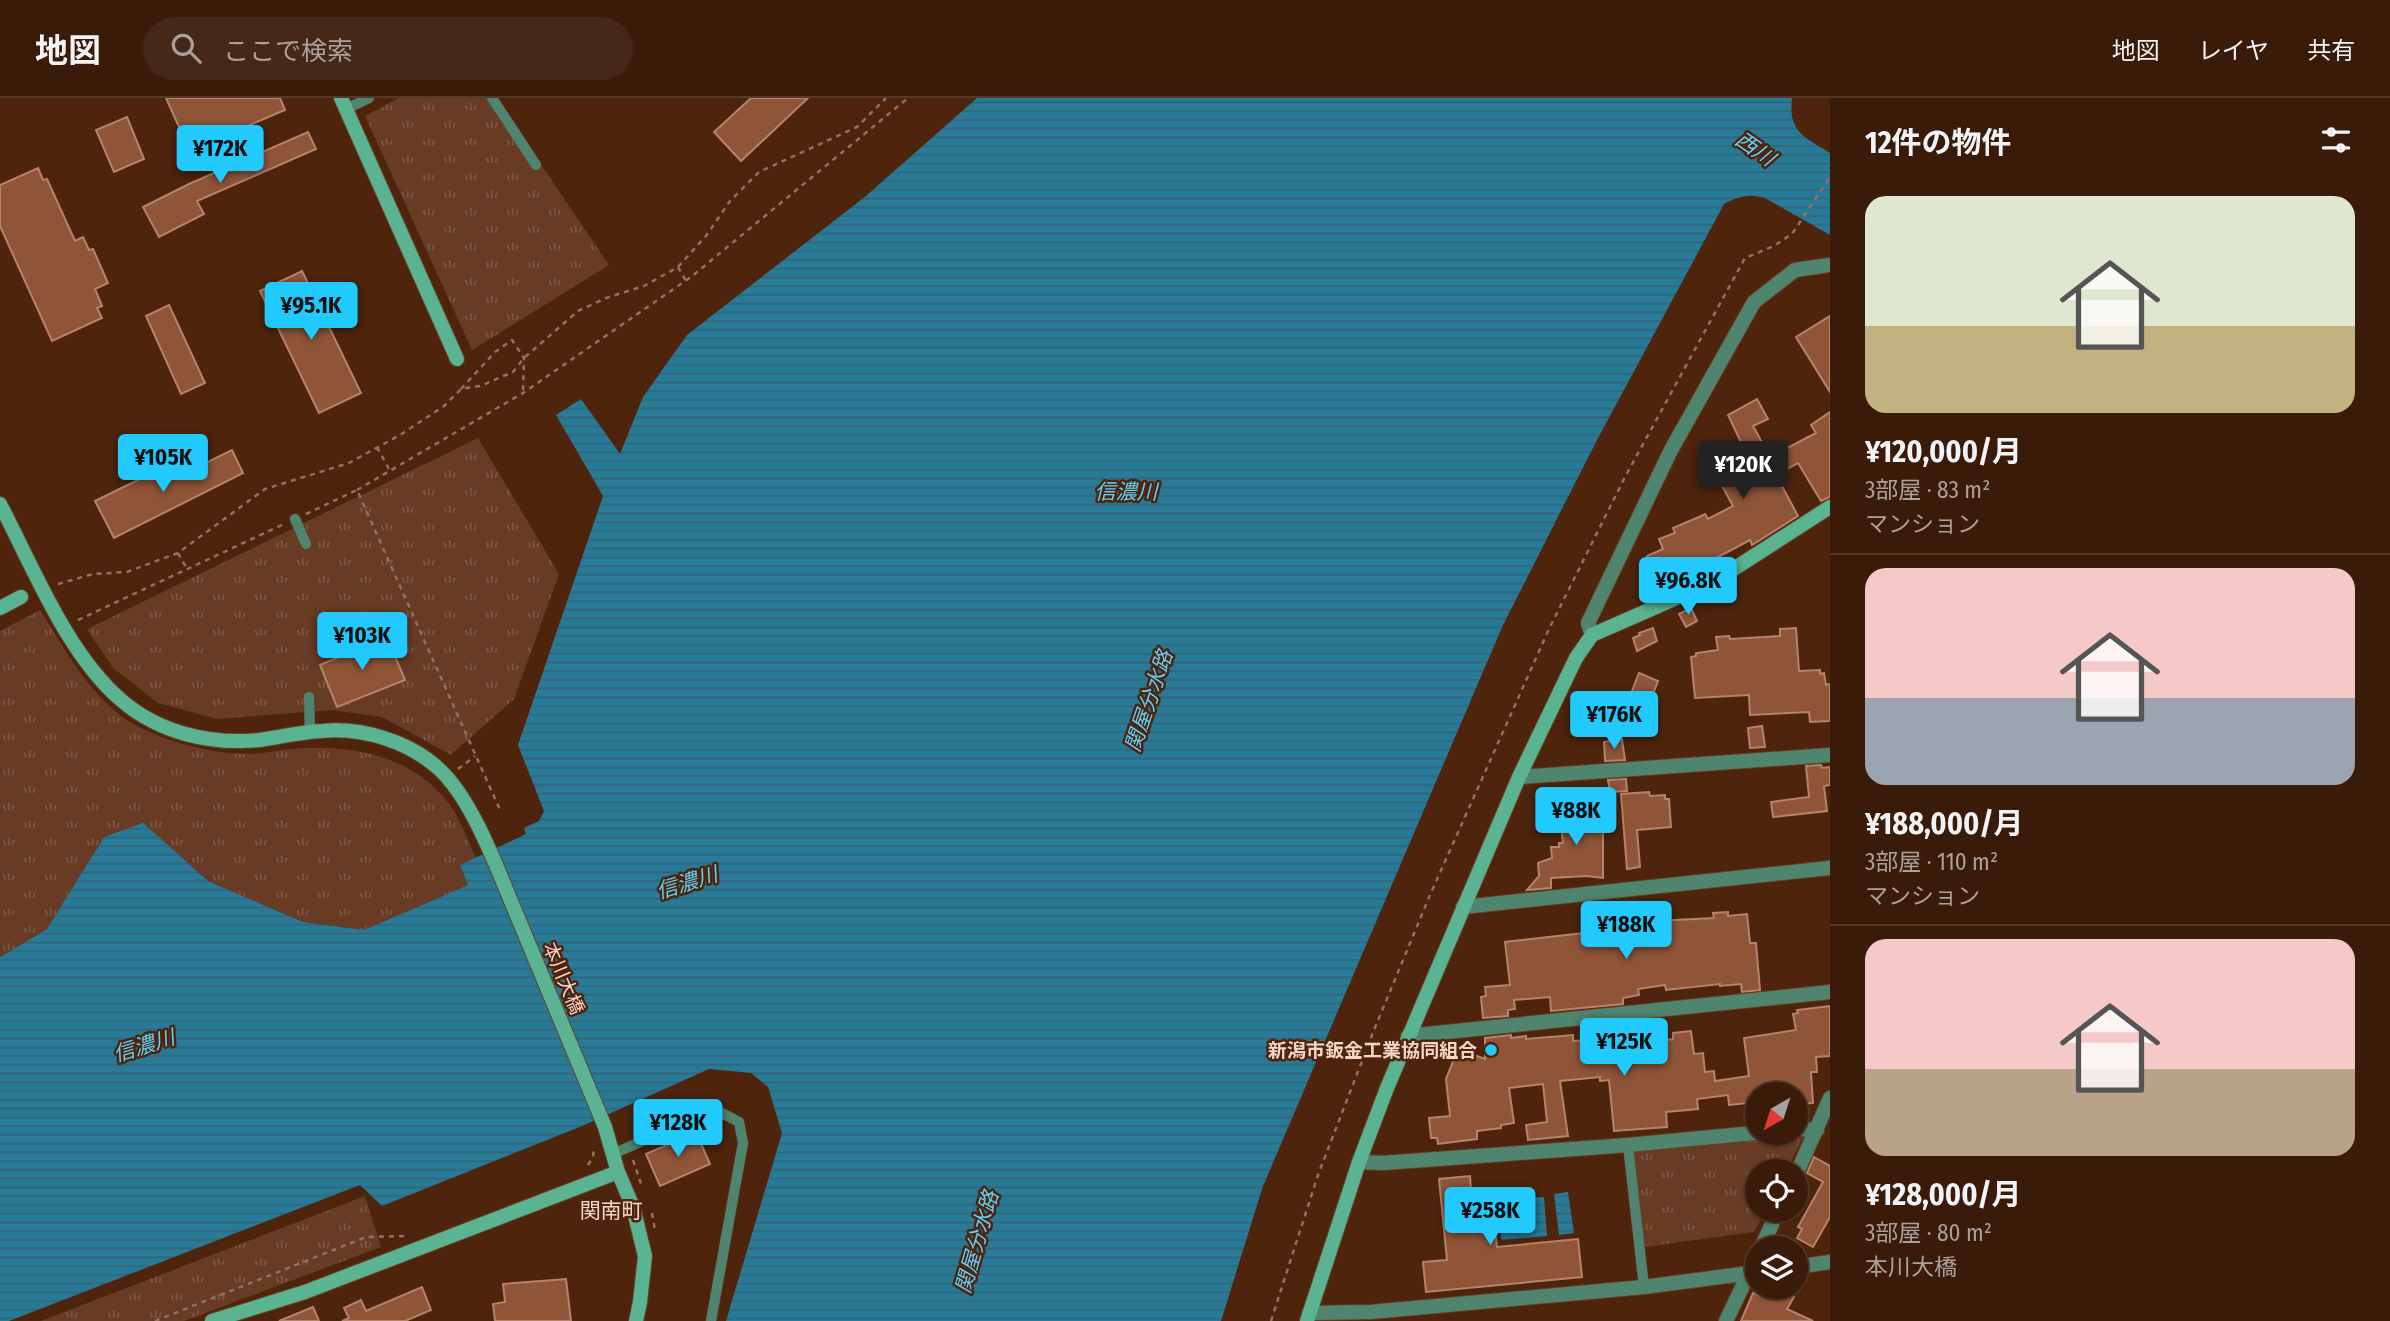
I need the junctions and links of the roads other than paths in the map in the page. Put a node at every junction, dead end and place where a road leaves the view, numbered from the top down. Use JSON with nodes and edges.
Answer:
{"nodes":[{"id":1,"x":369,"y":98,"type":"edge"},
{"id":2,"x":492,"y":98,"type":"edge"},
{"id":3,"x":344,"y":103,"type":"edge"},
{"id":4,"x":536,"y":165,"type":"dead end"},
{"id":5,"x":1830,"y":265,"type":"edge"},
{"id":6,"x":457,"y":359,"type":"dead end"},
{"id":7,"x":0,"y":504,"type":"edge"},
{"id":8,"x":1830,"y":507,"type":"edge"},
{"id":9,"x":295,"y":519,"type":"road end"},
{"id":10,"x":306,"y":544,"type":"dead end"},
{"id":11,"x":21,"y":597,"type":"dead end"},
{"id":12,"x":0,"y":608,"type":"edge"},
{"id":13,"x":1592,"y":635,"type":"junction"},
{"id":14,"x":309,"y":697,"type":"dead end"},
{"id":15,"x":310,"y":733,"type":"junction"},
{"id":16,"x":1830,"y":755,"type":"edge"},
{"id":17,"x":1519,"y":777,"type":"junction"},
{"id":18,"x":1830,"y":868,"type":"edge"},
{"id":19,"x":1463,"y":907,"type":"junction"},
{"id":20,"x":1830,"y":992,"type":"edge"},
{"id":21,"x":1408,"y":1036,"type":"junction"},
{"id":22,"x":1830,"y":1098,"type":"edge"},
{"id":23,"x":1808,"y":1130,"type":"edge"},
{"id":24,"x":1817,"y":1130,"type":"junction"},
{"id":25,"x":1745,"y":1134,"type":"edge"},
{"id":26,"x":1628,"y":1145,"type":"junction"},
{"id":27,"x":613,"y":1154,"type":"junction"},
{"id":28,"x":1803,"y":1159,"type":"edge"},
{"id":29,"x":1359,"y":1162,"type":"junction"},
{"id":30,"x":618,"y":1172,"type":"junction"},
{"id":31,"x":1830,"y":1262,"type":"edge"},
{"id":32,"x":1808,"y":1265,"type":"edge"},
{"id":33,"x":1745,"y":1274,"type":"edge"},
{"id":34,"x":1644,"y":1287,"type":"junction"},
{"id":35,"x":1745,"y":1287,"type":"edge"},
{"id":36,"x":1308,"y":1317,"type":"edge"},
{"id":37,"x":212,"y":1321,"type":"edge"},
{"id":38,"x":636,"y":1321,"type":"edge"},
{"id":39,"x":711,"y":1321,"type":"edge"},
{"id":40,"x":1726,"y":1321,"type":"edge"}],
"edges":[{"from":1,"to":3,"type":"lane"},
{"from":2,"to":4,"type":"lane"},
{"from":3,"to":6,"type":"street"},
{"from":5,"to":13,"type":"street"},
{"from":7,"to":15,"type":"street","name":"本川大橋"},
{"from":8,"to":13,"type":"street"},
{"from":9,"to":10,"type":"lane"},
{"from":11,"to":12,"type":"street"},
{"from":13,"to":17,"type":"street"},
{"from":14,"to":15,"type":"lane"},
{"from":15,"to":27,"type":"street","name":"本川大橋"},
{"from":16,"to":17,"type":"street"},
{"from":17,"to":19,"type":"street"},
{"from":18,"to":19,"type":"street"},
{"from":19,"to":21,"type":"street"},
{"from":20,"to":21,"type":"street"},
{"from":21,"to":29,"type":"street"},
{"from":22,"to":24,"type":"street"},
{"from":23,"to":24,"type":"street"},
{"from":24,"to":28,"type":"street"},
{"from":25,"to":26,"type":"street"},
{"from":26,"to":29,"type":"street"},
{"from":26,"to":34,"type":"lane"},
{"from":27,"to":30,"type":"street","name":"本川大橋"},
{"from":27,"to":39,"type":"lane"},
{"from":29,"to":36,"type":"street"},
{"from":30,"to":37,"type":"street"},
{"from":30,"to":38,"type":"street","name":"本川大橋"},
{"from":31,"to":32,"type":"street"},
{"from":33,"to":34,"type":"street"},
{"from":34,"to":36,"type":"street"},
{"from":35,"to":40,"type":"street"}]}
